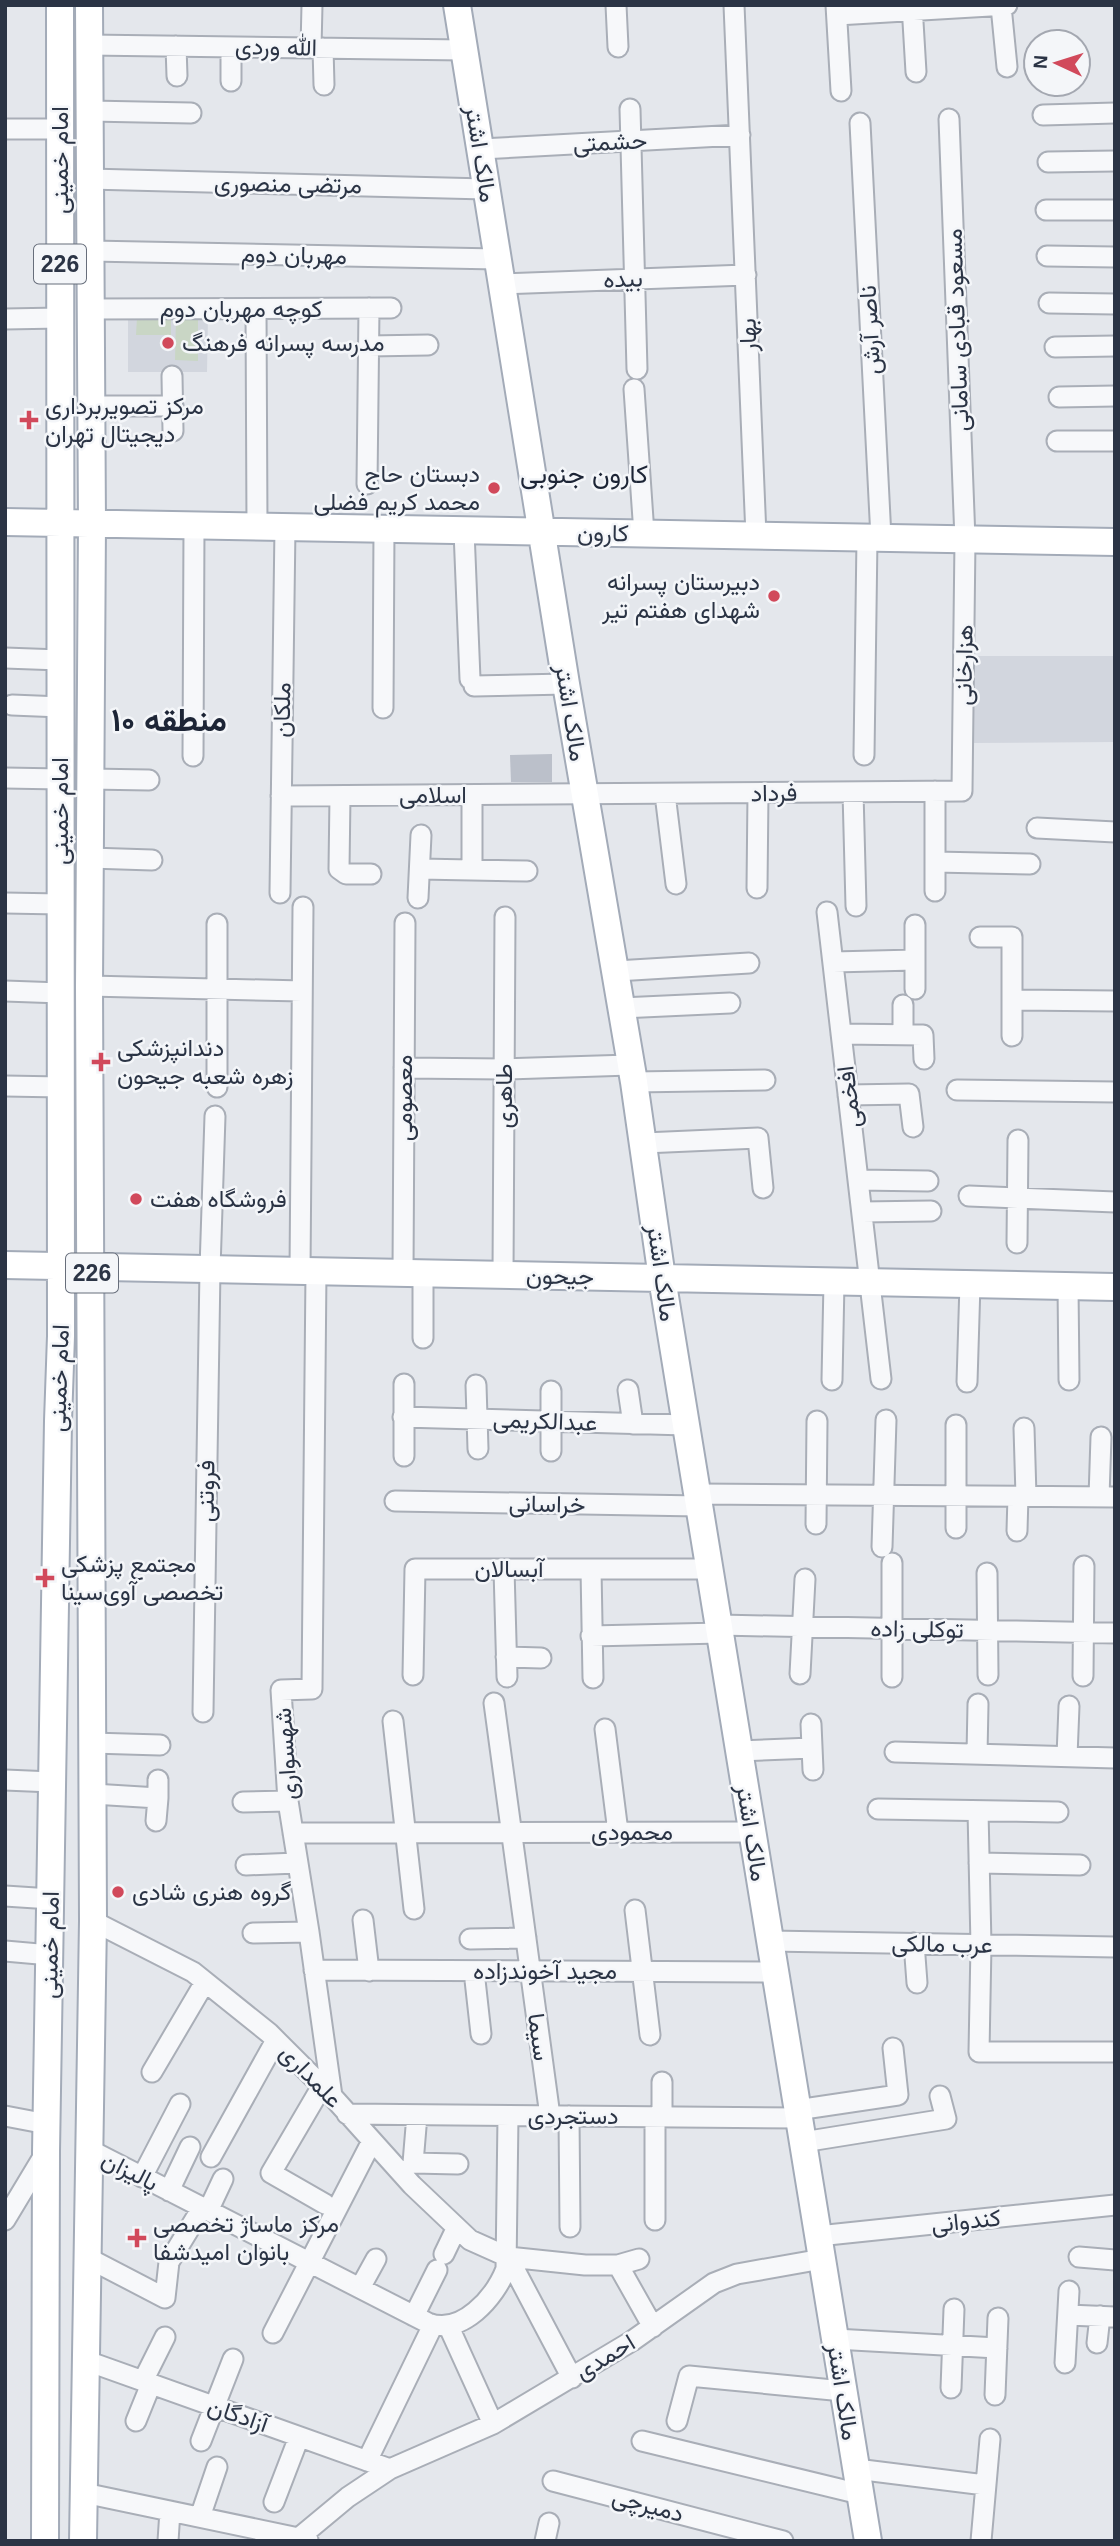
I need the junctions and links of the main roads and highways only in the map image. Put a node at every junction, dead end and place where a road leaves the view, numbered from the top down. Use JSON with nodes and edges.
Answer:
{"nodes":[{"id":1,"x":60,"y":5,"type":"edge"},
{"id":2,"x":89,"y":5,"type":"edge"},
{"id":3,"x":457,"y":5,"type":"edge"},
{"id":4,"x":5,"y":522,"type":"edge"},
{"id":5,"x":61,"y":523,"type":"junction"},
{"id":6,"x":92,"y":524,"type":"junction"},
{"id":7,"x":543,"y":532,"type":"junction"},
{"id":8,"x":1115,"y":542,"type":"edge"},
{"id":9,"x":5,"y":1265,"type":"edge"},
{"id":10,"x":61,"y":1266,"type":"junction"},
{"id":11,"x":92,"y":1267,"type":"junction"},
{"id":12,"x":662,"y":1278,"type":"junction"},
{"id":13,"x":1115,"y":1287,"type":"edge"},
{"id":14,"x":61,"y":1352,"type":"junction"},
{"id":15,"x":92,"y":1354,"type":"junction"},
{"id":16,"x":45,"y":2541,"type":"edge"},
{"id":17,"x":83,"y":2541,"type":"edge"},
{"id":18,"x":868,"y":2541,"type":"edge"}],
"edges":[{"from":1,"to":5,"type":"main road","name":"امام خمینی","number":"226"},
{"from":2,"to":6,"type":"main road","name":"امام خمینی","number":"226"},
{"from":3,"to":7,"type":"main road","name":"مالک اشتر"},
{"from":4,"to":5,"type":"main road"},
{"from":5,"to":6,"type":"main road","name":"کارون"},
{"from":5,"to":10,"type":"main road","name":"امام خمینی","number":"226"},
{"from":6,"to":7,"type":"main road","name":"کارون"},
{"from":6,"to":11,"type":"main road","name":"امام خمینی","number":"226"},
{"from":7,"to":8,"type":"main road","name":"کارون"},
{"from":7,"to":12,"type":"main road","name":"مالک اشتر"},
{"from":9,"to":10,"type":"main road","name":"جیحون"},
{"from":10,"to":11,"type":"main road","name":"جیحون"},
{"from":10,"to":14,"type":"main road","name":"امام خمینی","number":"226"},
{"from":11,"to":12,"type":"main road","name":"جیحون"},
{"from":11,"to":15,"type":"main road","name":"امام خمینی","number":"226"},
{"from":12,"to":13,"type":"main road","name":"جیحون"},
{"from":12,"to":18,"type":"main road","name":"مالک اشتر"},
{"from":14,"to":15,"type":"main road"},
{"from":14,"to":16,"type":"main road","name":"امام خمینی","number":"226"},
{"from":15,"to":17,"type":"main road","name":"امام خمینی","number":"226"}]}
